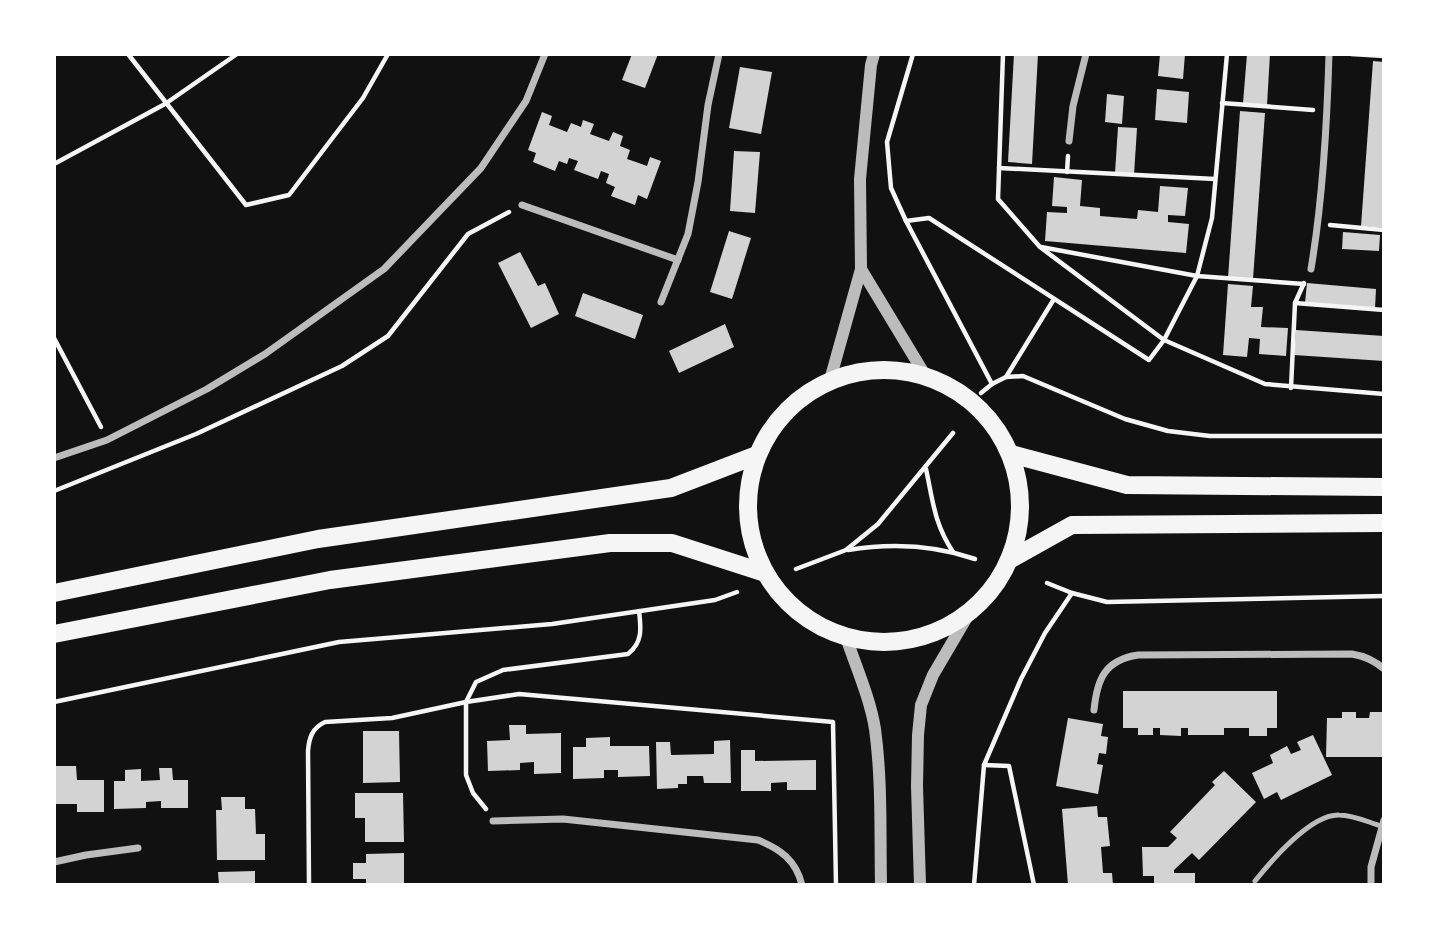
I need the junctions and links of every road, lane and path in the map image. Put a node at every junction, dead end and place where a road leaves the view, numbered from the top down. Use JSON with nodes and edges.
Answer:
{"nodes":[{"id":1,"x":128,"y":54,"type":"edge"},
{"id":2,"x":237,"y":54,"type":"edge"},
{"id":3,"x":388,"y":54,"type":"edge"},
{"id":4,"x":545,"y":54,"type":"edge"},
{"id":5,"x":719,"y":54,"type":"edge"},
{"id":6,"x":874,"y":54,"type":"edge"},
{"id":7,"x":913,"y":54,"type":"edge"},
{"id":8,"x":1003,"y":54,"type":"edge"},
{"id":9,"x":1086,"y":54,"type":"edge"},
{"id":10,"x":1227,"y":54,"type":"edge"},
{"id":11,"x":1329,"y":54,"type":"edge"},
{"id":12,"x":1351,"y":54,"type":"edge"},
{"id":13,"x":1384,"y":56,"type":"edge"},
{"id":14,"x":1222,"y":103,"type":"junction"},
{"id":15,"x":165,"y":104,"type":"junction"},
{"id":16,"x":1328,"y":111,"type":"junction"},
{"id":17,"x":1069,"y":141,"type":"dead end"},
{"id":18,"x":54,"y":164,"type":"edge"},
{"id":19,"x":999,"y":168,"type":"junction"},
{"id":20,"x":1215,"y":179,"type":"junction"},
{"id":21,"x":522,"y":205,"type":"joint"},
{"id":22,"x":906,"y":221,"type":"junction"},
{"id":23,"x":1319,"y":224,"type":"junction"},
{"id":24,"x":1384,"y":230,"type":"edge"},
{"id":25,"x":1040,"y":247,"type":"junction"},
{"id":26,"x":678,"y":260,"type":"junction"},
{"id":27,"x":861,"y":269,"type":"junction"},
{"id":28,"x":1311,"y":269,"type":"joint"},
{"id":29,"x":1197,"y":276,"type":"junction"},
{"id":30,"x":1304,"y":284,"type":"junction"},
{"id":31,"x":1054,"y":299,"type":"junction"},
{"id":32,"x":661,"y":302,"type":"dead end"},
{"id":33,"x":1295,"y":303,"type":"junction"},
{"id":34,"x":1384,"y":310,"type":"edge"},
{"id":35,"x":54,"y":338,"type":"edge"},
{"id":36,"x":1164,"y":340,"type":"junction"},
{"id":37,"x":925,"y":375,"type":"junction"},
{"id":38,"x":1006,"y":377,"type":"junction"},
{"id":39,"x":830,"y":380,"type":"junction"},
{"id":40,"x":992,"y":384,"type":"junction"},
{"id":41,"x":1291,"y":388,"type":"junction"},
{"id":42,"x":981,"y":393,"type":"dead end"},
{"id":43,"x":1384,"y":394,"type":"edge"},
{"id":44,"x":953,"y":433,"type":"dead end"},
{"id":45,"x":1384,"y":436,"type":"edge"},
{"id":46,"x":107,"y":440,"type":"junction"},
{"id":47,"x":1011,"y":454,"type":"junction"},
{"id":48,"x":757,"y":455,"type":"junction"},
{"id":49,"x":54,"y":458,"type":"edge"},
{"id":50,"x":926,"y":468,"type":"junction"},
{"id":51,"x":1384,"y":486,"type":"edge"},
{"id":52,"x":54,"y":491,"type":"edge"},
{"id":53,"x":1384,"y":523,"type":"edge"},
{"id":54,"x":846,"y":550,"type":"junction"},
{"id":55,"x":953,"y":552,"type":"junction"},
{"id":56,"x":975,"y":559,"type":"dead end"},
{"id":57,"x":1011,"y":559,"type":"junction"},
{"id":58,"x":796,"y":569,"type":"dead end"},
{"id":59,"x":765,"y":572,"type":"junction"},
{"id":60,"x":1047,"y":583,"type":"dead end"},
{"id":61,"x":737,"y":592,"type":"dead end"},
{"id":62,"x":54,"y":593,"type":"edge"},
{"id":63,"x":1072,"y":593,"type":"dead end"},
{"id":64,"x":639,"y":611,"type":"junction"},
{"id":65,"x":970,"y":612,"type":"junction"},
{"id":66,"x":54,"y":634,"type":"edge"},
{"id":67,"x":846,"y":637,"type":"junction"},
{"id":68,"x":1384,"y":669,"type":"edge"},
{"id":69,"x":54,"y":702,"type":"edge"},
{"id":70,"x":466,"y":702,"type":"junction"},
{"id":71,"x":1094,"y":709,"type":"dead end"},
{"id":72,"x":984,"y":765,"type":"dead end"},
{"id":73,"x":493,"y":821,"type":"joint"},
{"id":74,"x":1382,"y":823,"type":"edge"},
{"id":75,"x":138,"y":848,"type":"dead end"},
{"id":76,"x":54,"y":862,"type":"edge"},
{"id":77,"x":1255,"y":881,"type":"dead end"},
{"id":78,"x":309,"y":885,"type":"edge"},
{"id":79,"x":802,"y":885,"type":"edge"},
{"id":80,"x":836,"y":885,"type":"edge"},
{"id":81,"x":881,"y":885,"type":"edge"},
{"id":82,"x":920,"y":885,"type":"edge"},
{"id":83,"x":1034,"y":885,"type":"edge"},
{"id":84,"x":1371,"y":885,"type":"edge"}],
"edges":[{"from":1,"to":15,"type":"path"},
{"from":2,"to":15,"type":"path"},
{"from":3,"to":15,"type":"path"},
{"from":4,"to":46,"type":"street"},
{"from":5,"to":26,"type":"street"},
{"from":6,"to":27,"type":"street"},
{"from":7,"to":22,"type":"path"},
{"from":8,"to":19,"type":"path"},
{"from":9,"to":17,"type":"street"},
{"from":10,"to":14,"type":"path"},
{"from":11,"to":16,"type":"street"},
{"from":12,"to":13,"type":"path"},
{"from":14,"to":16,"type":"path"},
{"from":14,"to":20,"type":"path"},
{"from":15,"to":18,"type":"path"},
{"from":16,"to":23,"type":"street"},
{"from":19,"to":20,"type":"path"},
{"from":19,"to":25,"type":"path"},
{"from":20,"to":29,"type":"path"},
{"from":21,"to":26,"type":"street"},
{"from":21,"to":52,"type":"path"},
{"from":22,"to":31,"type":"path"},
{"from":22,"to":40,"type":"path"},
{"from":23,"to":24,"type":"path"},
{"from":23,"to":28,"type":"street"},
{"from":25,"to":29,"type":"path"},
{"from":25,"to":36,"type":"path"},
{"from":26,"to":32,"type":"street"},
{"from":27,"to":37,"type":"street"},
{"from":27,"to":39,"type":"street"},
{"from":28,"to":30,"type":"path"},
{"from":29,"to":30,"type":"path"},
{"from":29,"to":36,"type":"path"},
{"from":30,"to":33,"type":"path"},
{"from":31,"to":36,"type":"path"},
{"from":31,"to":38,"type":"path"},
{"from":33,"to":34,"type":"path"},
{"from":33,"to":41,"type":"path"},
{"from":35,"to":46,"type":"path"},
{"from":36,"to":41,"type":"path"},
{"from":37,"to":39,"type":"main road"},
{"from":37,"to":47,"type":"main road"},
{"from":38,"to":40,"type":"path"},
{"from":38,"to":45,"type":"path"},
{"from":39,"to":48,"type":"main road"},
{"from":40,"to":42,"type":"path"},
{"from":41,"to":43,"type":"path"},
{"from":44,"to":50,"type":"path"},
{"from":46,"to":49,"type":"street"},
{"from":47,"to":51,"type":"main road"},
{"from":47,"to":57,"type":"main road"},
{"from":48,"to":59,"type":"main road"},
{"from":48,"to":62,"type":"main road"},
{"from":50,"to":54,"type":"path"},
{"from":50,"to":55,"type":"path"},
{"from":53,"to":57,"type":"main road"},
{"from":54,"to":55,"type":"path"},
{"from":54,"to":58,"type":"path"},
{"from":55,"to":56,"type":"path"},
{"from":57,"to":65,"type":"main road"},
{"from":59,"to":66,"type":"main road"},
{"from":59,"to":67,"type":"main road"},
{"from":60,"to":63,"type":"path"},
{"from":61,"to":64,"type":"path"},
{"from":64,"to":69,"type":"path"},
{"from":64,"to":70,"type":"path"},
{"from":65,"to":67,"type":"main road"},
{"from":65,"to":82,"type":"street"},
{"from":67,"to":81,"type":"street"},
{"from":68,"to":71,"type":"street"},
{"from":70,"to":73,"type":"path"},
{"from":70,"to":78,"type":"path"},
{"from":70,"to":80,"type":"path"},
{"from":72,"to":83,"type":"path"},
{"from":73,"to":79,"type":"street"},
{"from":74,"to":77,"type":"lane"},
{"from":74,"to":84,"type":"street"},
{"from":75,"to":76,"type":"street"}]}
